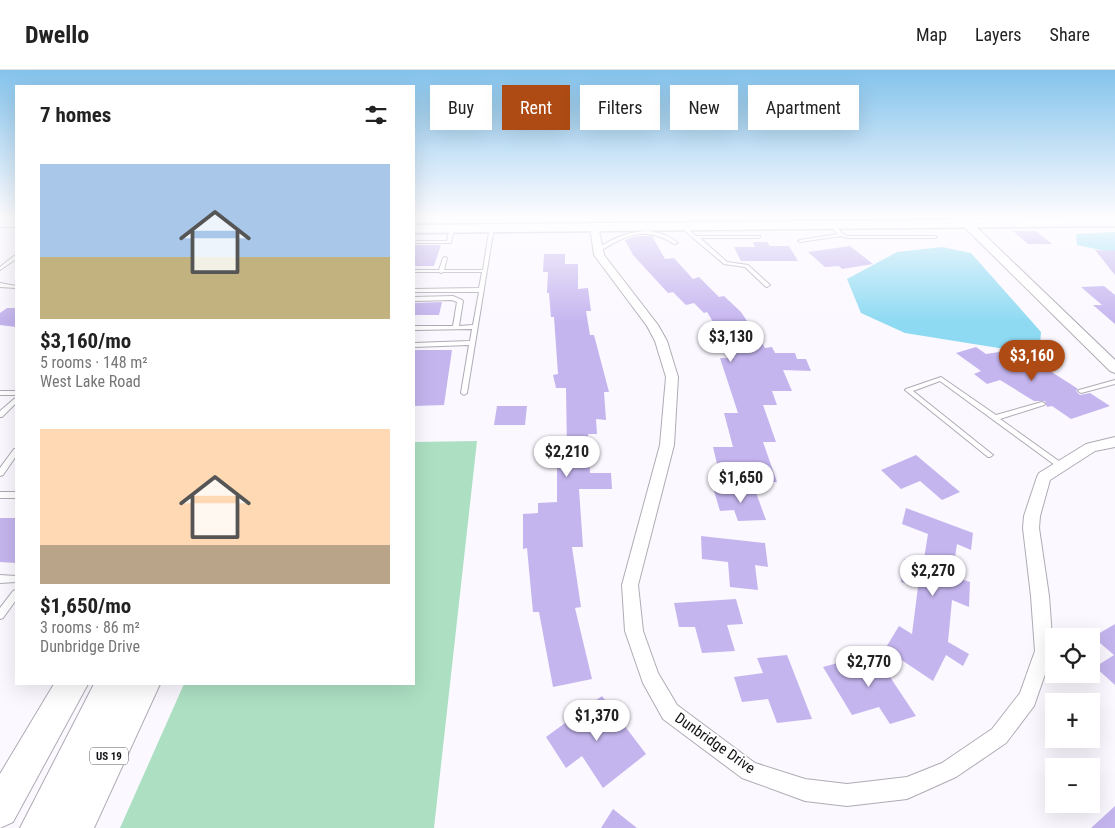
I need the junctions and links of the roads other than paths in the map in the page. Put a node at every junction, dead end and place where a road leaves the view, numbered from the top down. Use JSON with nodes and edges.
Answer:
{"nodes":[{"id":1,"x":488,"y":251,"type":"edge"},
{"id":2,"x":598,"y":251,"type":"edge"},
{"id":3,"x":712,"y":251,"type":"edge"},
{"id":4,"x":994,"y":251,"type":"edge"},
{"id":5,"x":15,"y":257,"type":"edge"},
{"id":6,"x":445,"y":258,"type":"dead end"},
{"id":7,"x":0,"y":269,"type":"edge"},
{"id":8,"x":415,"y":271,"type":"edge"},
{"id":9,"x":485,"y":271,"type":"junction"},
{"id":10,"x":441,"y":272,"type":"junction"},
{"id":11,"x":0,"y":285,"type":"edge"},
{"id":12,"x":767,"y":285,"type":"dead end"},
{"id":13,"x":15,"y":287,"type":"edge"},
{"id":14,"x":415,"y":290,"type":"edge"},
{"id":15,"x":482,"y":290,"type":"junction"},
{"id":16,"x":415,"y":299,"type":"edge"},
{"id":17,"x":456,"y":327,"type":"junction"},
{"id":18,"x":474,"y":327,"type":"junction"},
{"id":19,"x":415,"y":328,"type":"edge"},
{"id":20,"x":472,"y":343,"type":"junction"},
{"id":21,"x":415,"y":345,"type":"edge"},
{"id":22,"x":1115,"y":368,"type":"edge"},
{"id":23,"x":1115,"y":382,"type":"edge"},
{"id":24,"x":1081,"y":391,"type":"dead end"},
{"id":25,"x":0,"y":393,"type":"edge"},
{"id":26,"x":15,"y":393,"type":"edge"},
{"id":27,"x":464,"y":393,"type":"dead end"},
{"id":28,"x":15,"y":401,"type":"edge"},
{"id":29,"x":1042,"y":404,"type":"dead end"},
{"id":30,"x":0,"y":415,"type":"edge"},
{"id":31,"x":996,"y":418,"type":"junction"},
{"id":32,"x":1115,"y":442,"type":"edge"},
{"id":33,"x":15,"y":452,"type":"edge"},
{"id":34,"x":990,"y":455,"type":"dead end"},
{"id":35,"x":1061,"y":466,"type":"junction"},
{"id":36,"x":0,"y":473,"type":"edge"},
{"id":37,"x":0,"y":495,"type":"edge"},
{"id":38,"x":15,"y":495,"type":"edge"},
{"id":39,"x":0,"y":579,"type":"edge"},
{"id":40,"x":15,"y":579,"type":"edge"},
{"id":41,"x":15,"y":595,"type":"edge"},
{"id":42,"x":0,"y":615,"type":"edge"},
{"id":43,"x":71,"y":685,"type":"edge"},
{"id":44,"x":110,"y":685,"type":"edge"},
{"id":45,"x":144,"y":685,"type":"edge"},
{"id":46,"x":0,"y":809,"type":"edge"},
{"id":47,"x":39,"y":828,"type":"edge"},
{"id":48,"x":74,"y":828,"type":"edge"}],
"edges":[{"from":1,"to":9,"type":"lane"},
{"from":2,"to":35,"type":"street","name":"Dunbridge Drive"},
{"from":3,"to":12,"type":"lane"},
{"from":4,"to":22,"type":"street"},
{"from":5,"to":7,"type":"lane"},
{"from":6,"to":10,"type":"lane"},
{"from":8,"to":10,"type":"lane"},
{"from":9,"to":10,"type":"lane"},
{"from":9,"to":15,"type":"lane"},
{"from":11,"to":13,"type":"lane"},
{"from":14,"to":15,"type":"lane"},
{"from":15,"to":18,"type":"lane"},
{"from":16,"to":17,"type":"lane"},
{"from":17,"to":18,"type":"lane"},
{"from":17,"to":19,"type":"lane"},
{"from":18,"to":20,"type":"lane"},
{"from":20,"to":21,"type":"lane"},
{"from":20,"to":27,"type":"lane"},
{"from":23,"to":24,"type":"lane"},
{"from":25,"to":26,"type":"lane"},
{"from":28,"to":30,"type":"lane"},
{"from":29,"to":31,"type":"lane"},
{"from":31,"to":34,"type":"lane"},
{"from":31,"to":35,"type":"lane"},
{"from":32,"to":35,"type":"street","name":"Dunbridge Drive"},
{"from":33,"to":36,"type":"lane"},
{"from":37,"to":38,"type":"lane"},
{"from":39,"to":40,"type":"lane"},
{"from":41,"to":42,"type":"lane"},
{"from":43,"to":46,"type":"highway"},
{"from":44,"to":47,"type":"highway"},
{"from":45,"to":48,"type":"highway","number":"US 19"}]}
